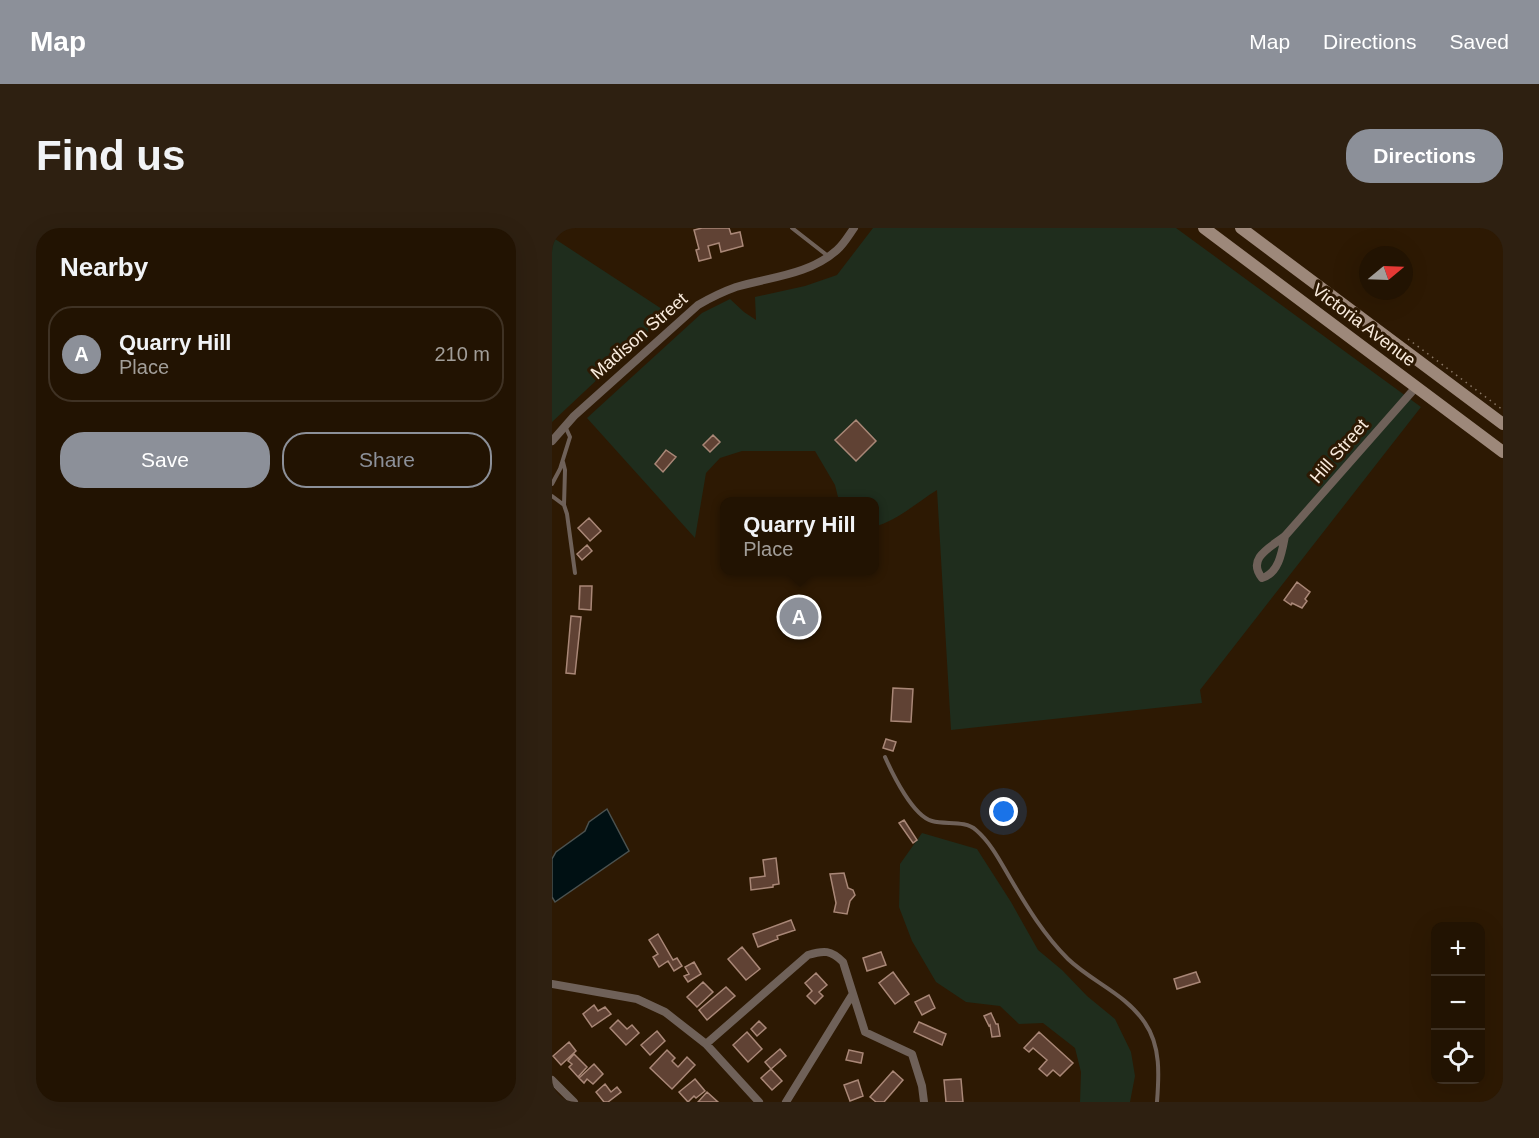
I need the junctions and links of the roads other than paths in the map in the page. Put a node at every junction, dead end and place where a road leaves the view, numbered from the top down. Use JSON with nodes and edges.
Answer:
{"nodes":[{"id":1,"x":792,"y":228,"type":"edge"},
{"id":2,"x":854,"y":228,"type":"edge"},
{"id":3,"x":1204,"y":228,"type":"edge"},
{"id":4,"x":1241,"y":228,"type":"edge"},
{"id":5,"x":828,"y":256,"type":"junction"},
{"id":6,"x":1416,"y":387,"type":"junction"},
{"id":7,"x":1503,"y":424,"type":"edge"},
{"id":8,"x":565,"y":425,"type":"junction"},
{"id":9,"x":552,"y":441,"type":"edge"},
{"id":10,"x":1503,"y":452,"type":"edge"},
{"id":11,"x":562,"y":461,"type":"junction"},
{"id":12,"x":552,"y":484,"type":"edge"},
{"id":13,"x":552,"y":496,"type":"edge"},
{"id":14,"x":564,"y":505,"type":"junction"},
{"id":15,"x":1285,"y":536,"type":"junction"},
{"id":16,"x":574,"y":573,"type":"dead end"},
{"id":17,"x":885,"y":757,"type":"dead end"},
{"id":18,"x":552,"y":984,"type":"edge"},
{"id":19,"x":852,"y":995,"type":"junction"},
{"id":20,"x":706,"y":1044,"type":"junction"},
{"id":21,"x":552,"y":1080,"type":"edge"},
{"id":22,"x":574,"y":1102,"type":"edge"},
{"id":23,"x":759,"y":1102,"type":"edge"},
{"id":24,"x":786,"y":1102,"type":"edge"},
{"id":25,"x":924,"y":1102,"type":"edge"},
{"id":26,"x":1157,"y":1102,"type":"edge"}],
"edges":[{"from":1,"to":5,"type":"lane"},
{"from":2,"to":5,"type":"street","name":"Madison Street"},
{"from":3,"to":6,"type":"main road","name":"Victoria Avenue"},
{"from":4,"to":7,"type":"main road","name":"Victoria Avenue"},
{"from":5,"to":8,"type":"street","name":"Madison Street"},
{"from":6,"to":10,"type":"main road","name":"Victoria Avenue"},
{"from":6,"to":15,"type":"street","name":"Hill Street"},
{"from":8,"to":9,"type":"street","name":"Madison Street"},
{"from":8,"to":11,"type":"lane"},
{"from":11,"to":12,"type":"lane"},
{"from":11,"to":14,"type":"lane"},
{"from":13,"to":14,"type":"lane"},
{"from":14,"to":16,"type":"lane"},
{"from":15,"to":15,"type":"street","name":"Hill Street"},
{"from":17,"to":26,"type":"lane"},
{"from":18,"to":20,"type":"street"},
{"from":19,"to":20,"type":"street"},
{"from":19,"to":24,"type":"street"},
{"from":19,"to":25,"type":"street"},
{"from":20,"to":23,"type":"street"},
{"from":21,"to":22,"type":"street"}]}
